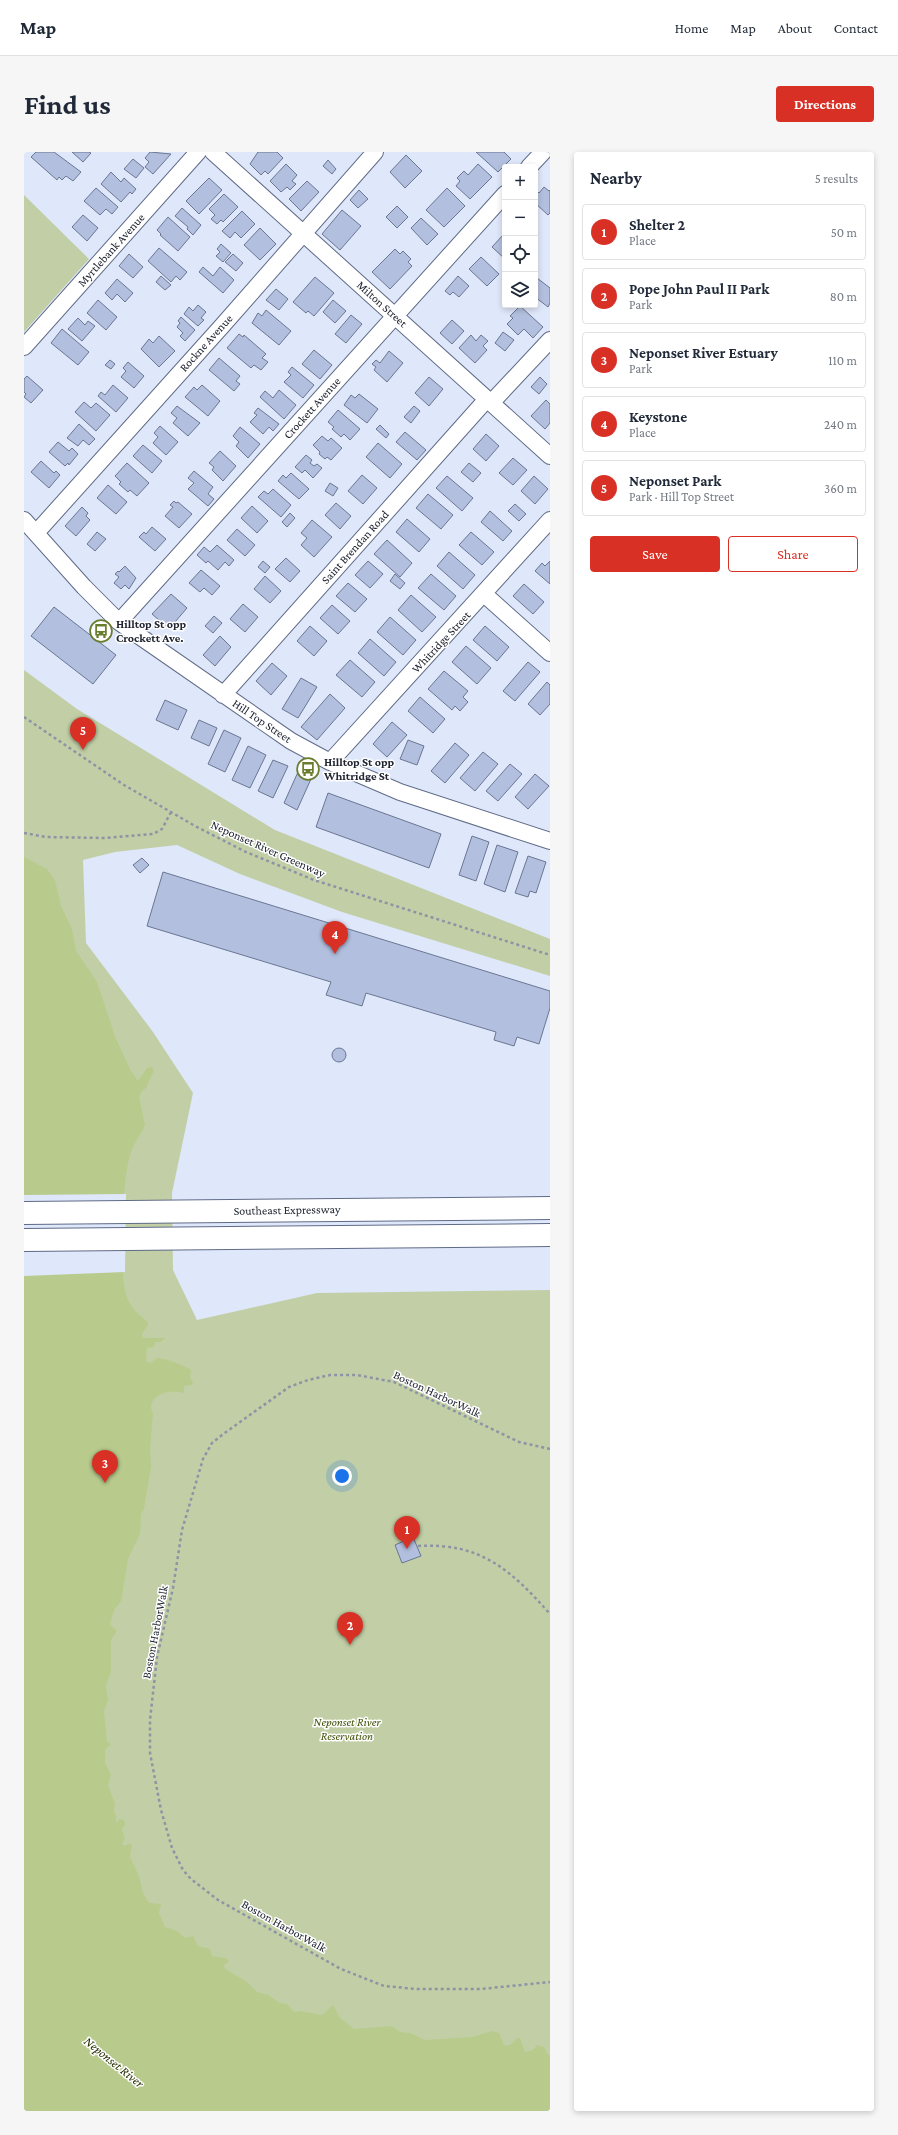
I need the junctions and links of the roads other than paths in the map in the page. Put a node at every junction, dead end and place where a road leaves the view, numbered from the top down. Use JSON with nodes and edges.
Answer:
{"nodes":[{"id":1,"x":198,"y":152,"type":"edge"},
{"id":2,"x":214,"y":152,"type":"edge"},
{"id":3,"x":375,"y":152,"type":"edge"},
{"id":4,"x":542,"y":152,"type":"edge"},
{"id":5,"x":532,"y":164,"type":"edge"},
{"id":6,"x":502,"y":197,"type":"edge"},
{"id":7,"x":302,"y":233,"type":"junction"},
{"id":8,"x":395,"y":316,"type":"junction"},
{"id":9,"x":24,"y":347,"type":"edge"},
{"id":10,"x":547,"y":350,"type":"edge"},
{"id":11,"x":489,"y":401,"type":"junction"},
{"id":12,"x":550,"y":456,"type":"edge"},
{"id":13,"x":24,"y":520,"type":"edge"},
{"id":14,"x":550,"y":520,"type":"edge"},
{"id":15,"x":36,"y":533,"type":"junction"},
{"id":16,"x":484,"y":594,"type":"junction"},
{"id":17,"x":119,"y":622,"type":"junction"},
{"id":18,"x":550,"y":653,"type":"edge"},
{"id":19,"x":223,"y":695,"type":"junction"},
{"id":20,"x":330,"y":762,"type":"junction"},
{"id":21,"x":550,"y":841,"type":"edge"},
{"id":22,"x":550,"y":1208,"type":"edge"},
{"id":23,"x":24,"y":1213,"type":"edge"},
{"id":24,"x":550,"y":1221,"type":"edge"},
{"id":25,"x":24,"y":1226,"type":"edge"},
{"id":26,"x":173,"y":1232,"type":"junction"},
{"id":27,"x":550,"y":1235,"type":"edge"},
{"id":28,"x":24,"y":1240,"type":"edge"},
{"id":29,"x":550,"y":1248,"type":"edge"},
{"id":30,"x":24,"y":1253,"type":"edge"}],
"edges":[{"from":1,"to":9,"type":"street","name":"Myrtlebank Avenue"},
{"from":2,"to":7,"type":"street","name":"Milton Street"},
{"from":3,"to":7,"type":"street","name":"Rockne Avenue"},
{"from":4,"to":5,"type":"street"},
{"from":6,"to":8,"type":"street","name":"Crockett Avenue"},
{"from":7,"to":8,"type":"street","name":"Milton Street"},
{"from":7,"to":15,"type":"street","name":"Rockne Avenue"},
{"from":8,"to":11,"type":"street","name":"Milton Street"},
{"from":8,"to":17,"type":"street","name":"Crockett Avenue"},
{"from":10,"to":11,"type":"street","name":"Saint Brendan Road"},
{"from":11,"to":12,"type":"street","name":"Milton Street"},
{"from":11,"to":19,"type":"street","name":"Saint Brendan Road"},
{"from":13,"to":15,"type":"street","name":"Hill Top Street"},
{"from":14,"to":16,"type":"street","name":"Whitridge Street"},
{"from":15,"to":17,"type":"street","name":"Hill Top Street"},
{"from":16,"to":18,"type":"street"},
{"from":16,"to":20,"type":"street","name":"Whitridge Street"},
{"from":17,"to":19,"type":"street","name":"Hill Top Street"},
{"from":19,"to":20,"type":"street","name":"Hill Top Street"},
{"from":20,"to":21,"type":"street","name":"Hill Top Street"},
{"from":22,"to":26,"type":"highway","name":"Southeast Expressway"},
{"from":23,"to":26,"type":"highway","name":"Southeast Expressway"},
{"from":24,"to":26,"type":"highway"},
{"from":25,"to":26,"type":"highway"},
{"from":26,"to":27,"type":"highway"},
{"from":26,"to":28,"type":"highway"},
{"from":26,"to":29,"type":"highway","name":"Southeast Expressway"},
{"from":26,"to":30,"type":"highway","name":"Southeast Expressway"}]}
